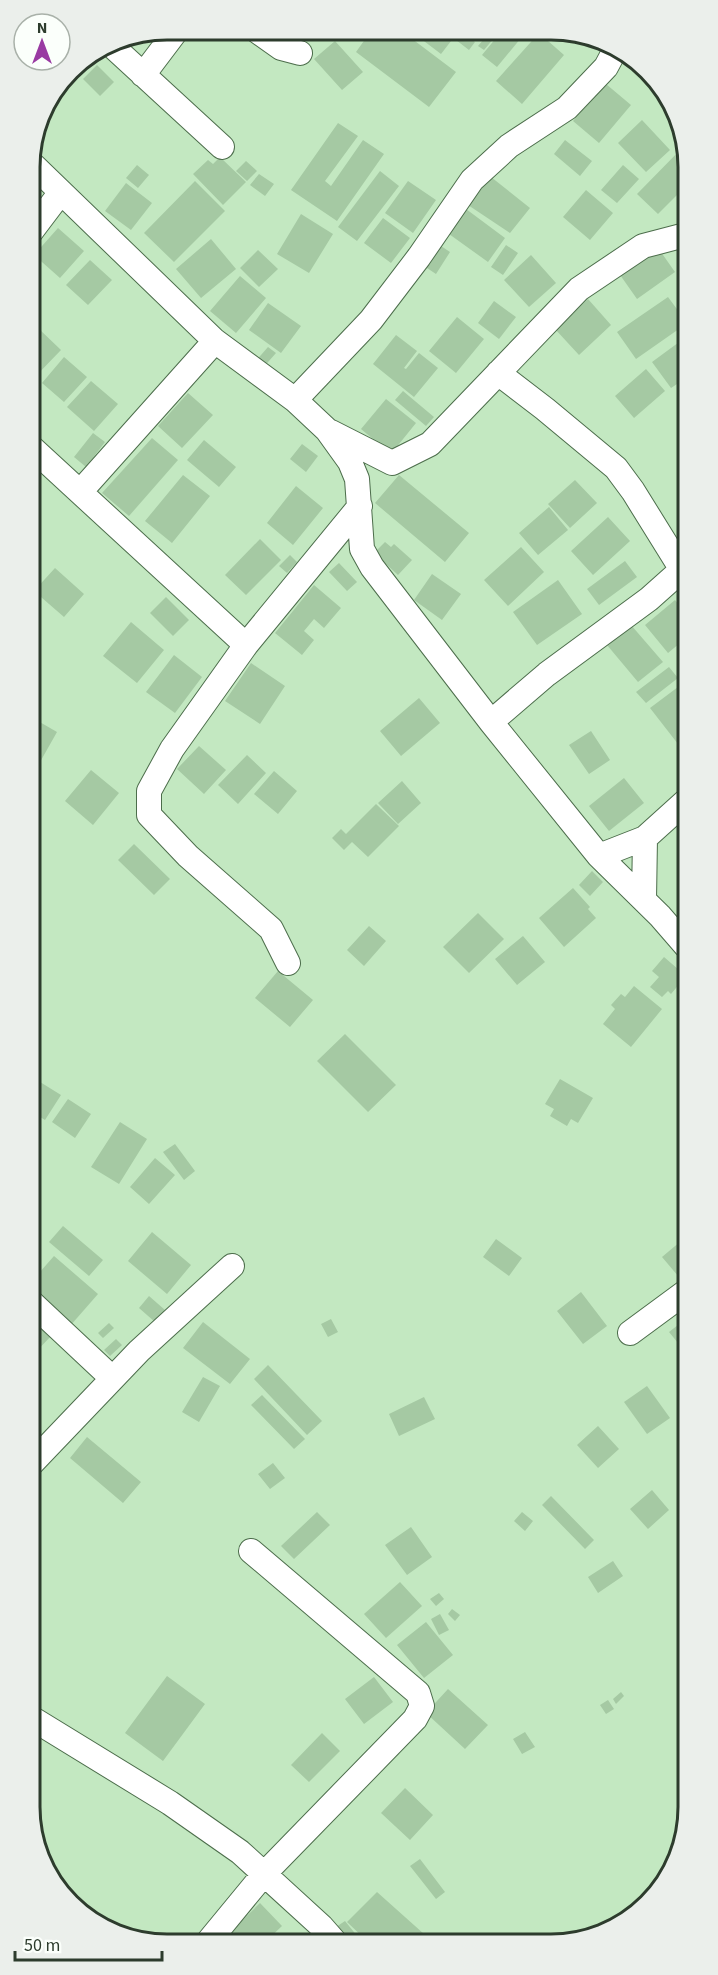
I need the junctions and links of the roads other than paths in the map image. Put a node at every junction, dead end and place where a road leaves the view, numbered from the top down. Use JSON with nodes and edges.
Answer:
{"nodes":[{"id":1,"x":169,"y":40,"type":"edge"},
{"id":2,"x":269,"y":40,"type":"edge"},
{"id":3,"x":117,"y":51,"type":"edge"},
{"id":4,"x":300,"y":53,"type":"dead end"},
{"id":5,"x":612,"y":57,"type":"edge"},
{"id":6,"x":143,"y":75,"type":"junction"},
{"id":7,"x":222,"y":147,"type":"dead end"},
{"id":8,"x":41,"y":173,"type":"edge"},
{"id":9,"x":61,"y":192,"type":"junction"},
{"id":10,"x":41,"y":218,"type":"edge"},
{"id":11,"x":678,"y":237,"type":"edge"},
{"id":12,"x":216,"y":341,"type":"junction"},
{"id":13,"x":498,"y":373,"type":"junction"},
{"id":14,"x":295,"y":400,"type":"junction"},
{"id":15,"x":327,"y":430,"type":"junction"},
{"id":16,"x":41,"y":456,"type":"edge"},
{"id":17,"x":80,"y":492,"type":"junction"},
{"id":18,"x":360,"y":506,"type":"junction"},
{"id":19,"x":678,"y":559,"type":"edge"},
{"id":20,"x":678,"y":574,"type":"edge"},
{"id":21,"x":246,"y":645,"type":"junction"},
{"id":22,"x":490,"y":722,"type":"junction"},
{"id":23,"x":678,"y":809,"type":"edge"},
{"id":24,"x":645,"y":838,"type":"junction"},
{"id":25,"x":599,"y":855,"type":"junction"},
{"id":26,"x":644,"y":899,"type":"junction"},
{"id":27,"x":678,"y":937,"type":"edge"},
{"id":28,"x":288,"y":963,"type":"dead end"},
{"id":29,"x":232,"y":1266,"type":"dead end"},
{"id":30,"x":677,"y":1298,"type":"edge"},
{"id":31,"x":40,"y":1312,"type":"edge"},
{"id":32,"x":630,"y":1333,"type":"dead end"},
{"id":33,"x":112,"y":1378,"type":"junction"},
{"id":34,"x":40,"y":1454,"type":"edge"},
{"id":35,"x":251,"y":1551,"type":"dead end"},
{"id":36,"x":40,"y":1723,"type":"edge"},
{"id":37,"x":264,"y":1874,"type":"junction"},
{"id":38,"x":215,"y":1934,"type":"edge"},
{"id":39,"x":327,"y":1934,"type":"edge"}],
"edges":[{"from":1,"to":6,"type":"street"},
{"from":2,"to":4,"type":"street"},
{"from":3,"to":6,"type":"street"},
{"from":5,"to":14,"type":"street"},
{"from":6,"to":7,"type":"street"},
{"from":8,"to":9,"type":"street"},
{"from":9,"to":10,"type":"street"},
{"from":9,"to":12,"type":"street"},
{"from":11,"to":13,"type":"street"},
{"from":12,"to":14,"type":"street"},
{"from":12,"to":17,"type":"street"},
{"from":13,"to":15,"type":"street"},
{"from":13,"to":19,"type":"street"},
{"from":14,"to":15,"type":"street"},
{"from":15,"to":18,"type":"street"},
{"from":16,"to":17,"type":"street"},
{"from":17,"to":21,"type":"street"},
{"from":18,"to":21,"type":"street"},
{"from":18,"to":22,"type":"street"},
{"from":20,"to":22,"type":"street"},
{"from":21,"to":28,"type":"street"},
{"from":22,"to":25,"type":"street"},
{"from":23,"to":24,"type":"street"},
{"from":24,"to":25,"type":"street"},
{"from":24,"to":26,"type":"street"},
{"from":25,"to":26,"type":"street"},
{"from":26,"to":27,"type":"street"},
{"from":29,"to":33,"type":"street"},
{"from":30,"to":32,"type":"street"},
{"from":31,"to":33,"type":"street"},
{"from":33,"to":34,"type":"street"},
{"from":35,"to":37,"type":"street"},
{"from":36,"to":37,"type":"street"},
{"from":37,"to":38,"type":"street"},
{"from":37,"to":39,"type":"street"}]}
